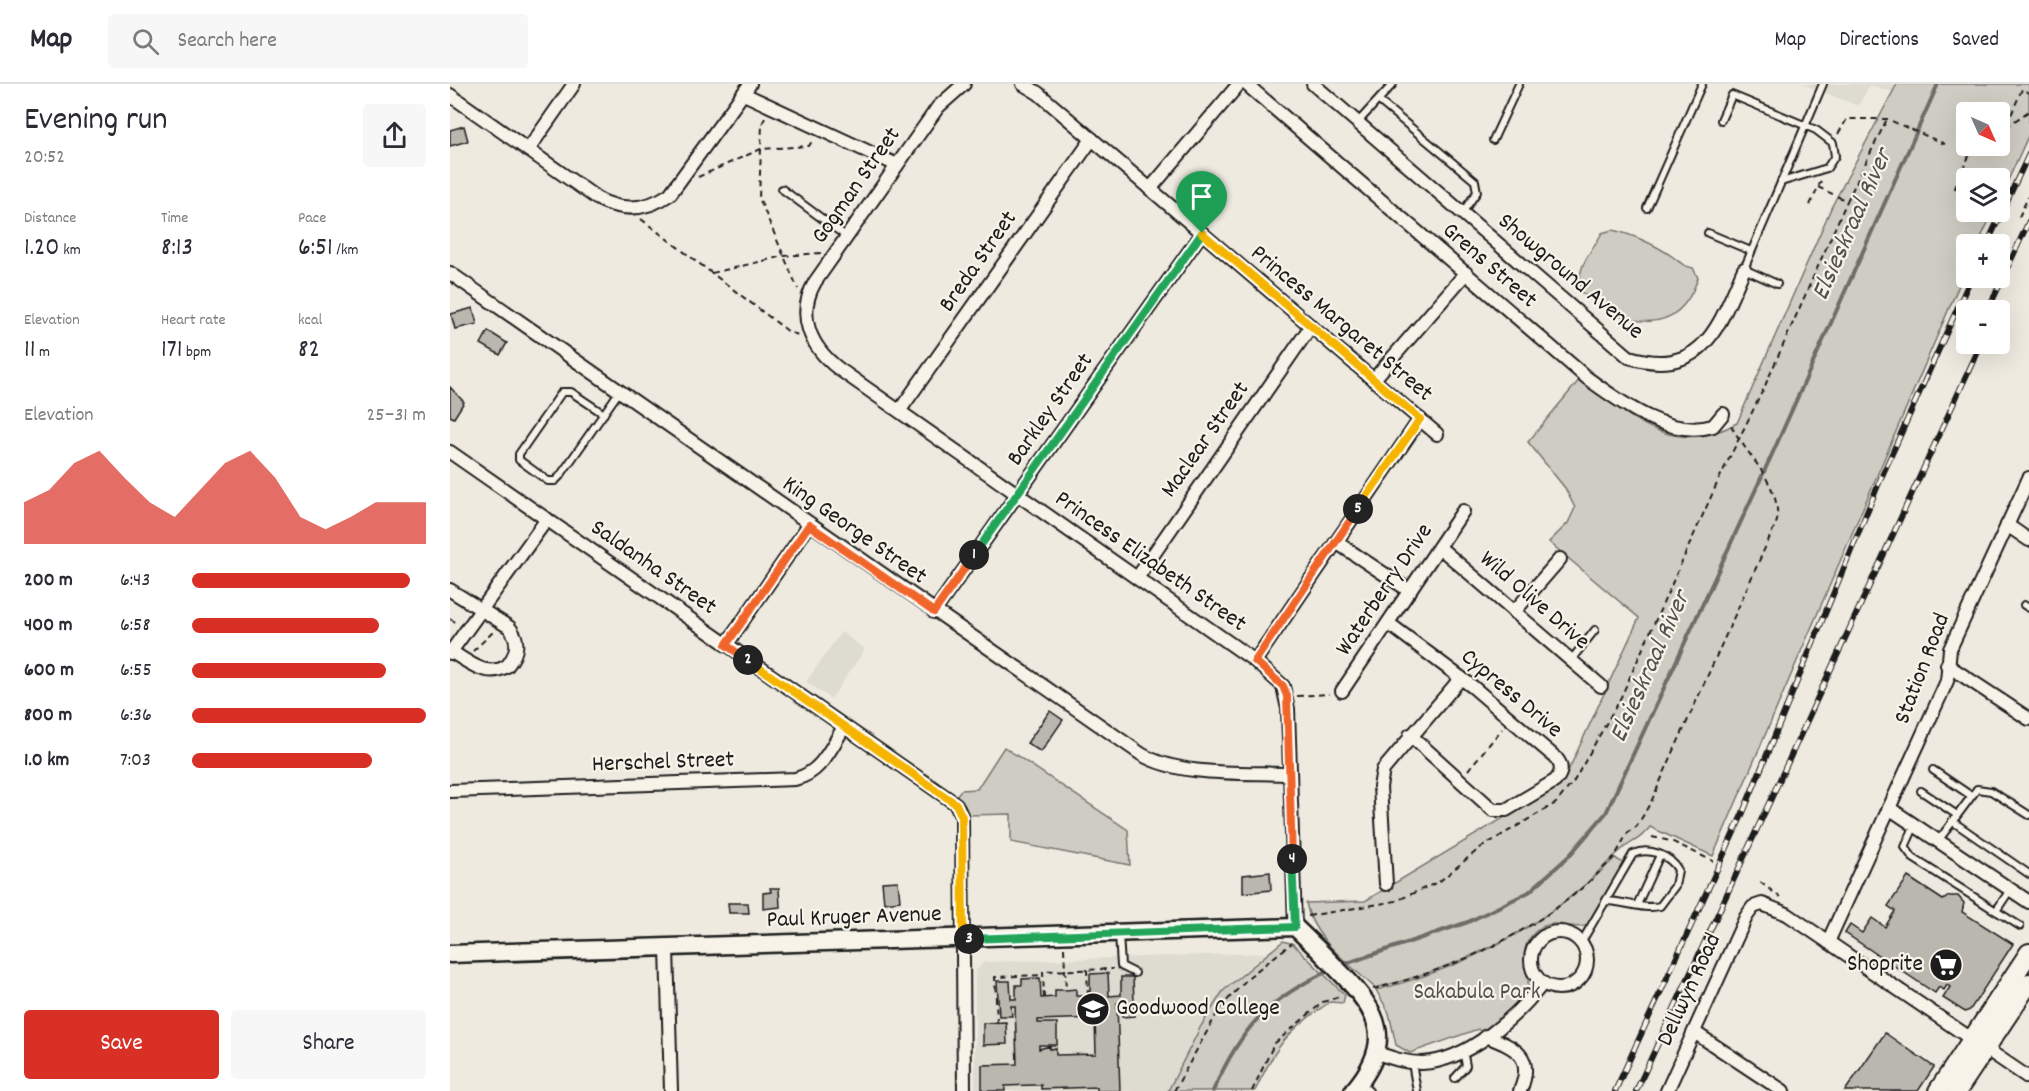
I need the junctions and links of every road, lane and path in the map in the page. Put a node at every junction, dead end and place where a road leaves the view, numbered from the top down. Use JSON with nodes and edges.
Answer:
{"nodes":[{"id":1,"x":574,"y":84,"type":"edge"},
{"id":2,"x":964,"y":84,"type":"edge"},
{"id":3,"x":1023,"y":84,"type":"edge"},
{"id":4,"x":1239,"y":84,"type":"edge"},
{"id":5,"x":1246,"y":84,"type":"edge"},
{"id":6,"x":1313,"y":84,"type":"edge"},
{"id":7,"x":1393,"y":84,"type":"edge"},
{"id":8,"x":1519,"y":84,"type":"edge"},
{"id":9,"x":1702,"y":84,"type":"edge"},
{"id":10,"x":1822,"y":84,"type":"edge"},
{"id":11,"x":747,"y":89,"type":"edge"},
{"id":12,"x":2029,"y":93,"type":"edge"},
{"id":13,"x":450,"y":95,"type":"edge"},
{"id":14,"x":1379,"y":101,"type":"junction"},
{"id":15,"x":771,"y":106,"type":"junction"},
{"id":16,"x":2029,"y":111,"type":"edge"},
{"id":17,"x":2010,"y":118,"type":"edge"},
{"id":18,"x":1887,"y":119,"type":"junction"},
{"id":19,"x":1721,"y":120,"type":"dead end"},
{"id":20,"x":1358,"y":122,"type":"junction"},
{"id":21,"x":2010,"y":124,"type":"edge"},
{"id":22,"x":1804,"y":126,"type":"junction"},
{"id":23,"x":820,"y":129,"type":"junction"},
{"id":24,"x":1092,"y":139,"type":"junction"},
{"id":25,"x":1493,"y":140,"type":"dead end"},
{"id":26,"x":1833,"y":143,"type":"junction"},
{"id":27,"x":1945,"y":144,"type":"dead end"},
{"id":28,"x":761,"y":148,"type":"junction"},
{"id":29,"x":528,"y":150,"type":"junction"},
{"id":30,"x":897,"y":165,"type":"junction"},
{"id":31,"x":1827,"y":168,"type":"junction"},
{"id":32,"x":1781,"y":182,"type":"junction"},
{"id":33,"x":677,"y":187,"type":"junction"},
{"id":34,"x":1818,"y":187,"type":"junction"},
{"id":35,"x":782,"y":189,"type":"dead end"},
{"id":36,"x":1150,"y":189,"type":"junction"},
{"id":37,"x":2028,"y":197,"type":"edge"},
{"id":38,"x":1847,"y":201,"type":"junction"},
{"id":39,"x":1809,"y":205,"type":"dead end"},
{"id":40,"x":627,"y":208,"type":"junction"},
{"id":41,"x":1647,"y":208,"type":"dead end"},
{"id":42,"x":1462,"y":214,"type":"junction"},
{"id":43,"x":2019,"y":217,"type":"dead end"},
{"id":44,"x":1202,"y":233,"type":"junction"},
{"id":45,"x":1708,"y":233,"type":"dead end"},
{"id":46,"x":847,"y":237,"type":"junction"},
{"id":47,"x":1751,"y":251,"type":"junction"},
{"id":48,"x":784,"y":256,"type":"junction"},
{"id":49,"x":831,"y":260,"type":"junction"},
{"id":50,"x":1744,"y":269,"type":"junction"},
{"id":51,"x":712,"y":273,"type":"junction"},
{"id":52,"x":1466,"y":273,"type":"junction"},
{"id":53,"x":451,"y":275,"type":"edge"},
{"id":54,"x":1777,"y":284,"type":"dead end"},
{"id":55,"x":806,"y":308,"type":"junction"},
{"id":56,"x":807,"y":324,"type":"joint"},
{"id":57,"x":1311,"y":326,"type":"junction"},
{"id":58,"x":813,"y":342,"type":"junction"},
{"id":59,"x":1374,"y":380,"type":"junction"},
{"id":60,"x":619,"y":392,"type":"junction"},
{"id":61,"x":900,"y":410,"type":"junction"},
{"id":62,"x":604,"y":414,"type":"junction"},
{"id":63,"x":1723,"y":414,"type":"joint"},
{"id":64,"x":1420,"y":419,"type":"junction"},
{"id":65,"x":1437,"y":434,"type":"dead end"},
{"id":66,"x":1740,"y":440,"type":"junction"},
{"id":67,"x":450,"y":452,"type":"edge"},
{"id":68,"x":2029,"y":477,"type":"edge"},
{"id":69,"x":1017,"y":494,"type":"junction"},
{"id":70,"x":1463,"y":511,"type":"dead end"},
{"id":71,"x":547,"y":519,"type":"junction"},
{"id":72,"x":809,"y":525,"type":"junction"},
{"id":73,"x":2007,"y":525,"type":"junction"},
{"id":74,"x":2029,"y":540,"type":"edge"},
{"id":75,"x":1336,"y":542,"type":"junction"},
{"id":76,"x":1439,"y":547,"type":"junction"},
{"id":77,"x":1560,"y":559,"type":"dead end"},
{"id":78,"x":1137,"y":578,"type":"junction"},
{"id":79,"x":450,"y":590,"type":"edge"},
{"id":80,"x":1410,"y":591,"type":"junction"},
{"id":81,"x":481,"y":609,"type":"junction"},
{"id":82,"x":934,"y":612,"type":"junction"},
{"id":83,"x":1514,"y":612,"type":"junction"},
{"id":84,"x":503,"y":622,"type":"junction"},
{"id":85,"x":1388,"y":623,"type":"junction"},
{"id":86,"x":1595,"y":630,"type":"dead end"},
{"id":87,"x":726,"y":645,"type":"junction"},
{"id":88,"x":450,"y":652,"type":"edge"},
{"id":89,"x":464,"y":659,"type":"junction"},
{"id":90,"x":1571,"y":660,"type":"junction"},
{"id":91,"x":1255,"y":661,"type":"junction"},
{"id":92,"x":1947,"y":665,"type":"junction"},
{"id":93,"x":1461,"y":678,"type":"junction"},
{"id":94,"x":1601,"y":686,"type":"dead end"},
{"id":95,"x":1342,"y":691,"type":"joint"},
{"id":96,"x":1287,"y":696,"type":"junction"},
{"id":97,"x":1510,"y":719,"type":"junction"},
{"id":98,"x":2029,"y":719,"type":"edge"},
{"id":99,"x":844,"y":727,"type":"junction"},
{"id":100,"x":1410,"y":735,"type":"junction"},
{"id":101,"x":1933,"y":770,"type":"dead end"},
{"id":102,"x":1289,"y":774,"type":"junction"},
{"id":103,"x":1459,"y":781,"type":"junction"},
{"id":104,"x":453,"y":789,"type":"edge"},
{"id":105,"x":1921,"y":791,"type":"dead end"},
{"id":106,"x":1970,"y":795,"type":"junction"},
{"id":107,"x":1889,"y":808,"type":"junction"},
{"id":108,"x":1957,"y":815,"type":"junction"},
{"id":109,"x":2029,"y":815,"type":"edge"},
{"id":110,"x":1952,"y":821,"type":"junction"},
{"id":111,"x":1915,"y":825,"type":"junction"},
{"id":112,"x":1652,"y":837,"type":"dead end"},
{"id":113,"x":1938,"y":841,"type":"junction"},
{"id":114,"x":1660,"y":855,"type":"junction"},
{"id":115,"x":1713,"y":861,"type":"dead end"},
{"id":116,"x":2029,"y":874,"type":"edge"},
{"id":117,"x":1386,"y":884,"type":"dead end"},
{"id":118,"x":2010,"y":889,"type":"junction"},
{"id":119,"x":1606,"y":901,"type":"junction"},
{"id":120,"x":2029,"y":902,"type":"edge"},
{"id":121,"x":1637,"y":905,"type":"junction"},
{"id":122,"x":1996,"y":910,"type":"junction"},
{"id":123,"x":2020,"y":926,"type":"dead end"},
{"id":124,"x":1298,"y":928,"type":"junction"},
{"id":125,"x":1119,"y":934,"type":"junction"},
{"id":126,"x":963,"y":939,"type":"junction"},
{"id":127,"x":1828,"y":942,"type":"junction"},
{"id":128,"x":1581,"y":943,"type":"junction"},
{"id":129,"x":1064,"y":945,"type":"dead end"},
{"id":130,"x":667,"y":948,"type":"junction"},
{"id":131,"x":2029,"y":953,"type":"edge"},
{"id":132,"x":450,"y":954,"type":"edge"},
{"id":133,"x":1121,"y":966,"type":"junction"},
{"id":134,"x":1087,"y":969,"type":"junction"},
{"id":135,"x":1065,"y":970,"type":"junction"},
{"id":136,"x":1135,"y":973,"type":"dead end"},
{"id":137,"x":1043,"y":975,"type":"junction"},
{"id":138,"x":1543,"y":983,"type":"junction"},
{"id":139,"x":2029,"y":983,"type":"edge"},
{"id":140,"x":1066,"y":990,"type":"dead end"},
{"id":141,"x":1360,"y":992,"type":"junction"},
{"id":142,"x":1088,"y":996,"type":"dead end"},
{"id":143,"x":1044,"y":998,"type":"dead end"},
{"id":144,"x":997,"y":1023,"type":"dead end"},
{"id":145,"x":1694,"y":1032,"type":"junction"},
{"id":146,"x":1486,"y":1036,"type":"junction"},
{"id":147,"x":1978,"y":1045,"type":"junction"},
{"id":148,"x":1463,"y":1049,"type":"junction"},
{"id":149,"x":1377,"y":1053,"type":"junction"},
{"id":150,"x":1412,"y":1063,"type":"junction"},
{"id":151,"x":1455,"y":1078,"type":"dead end"},
{"id":152,"x":2029,"y":1078,"type":"edge"},
{"id":153,"x":1361,"y":1088,"type":"edge"},
{"id":154,"x":671,"y":1091,"type":"edge"},
{"id":155,"x":964,"y":1091,"type":"edge"},
{"id":156,"x":1174,"y":1091,"type":"edge"},
{"id":157,"x":1252,"y":1091,"type":"edge"},
{"id":158,"x":1417,"y":1091,"type":"edge"},
{"id":159,"x":1520,"y":1091,"type":"edge"},
{"id":160,"x":1667,"y":1091,"type":"edge"},
{"id":161,"x":1782,"y":1091,"type":"edge"},
{"id":162,"x":1938,"y":1091,"type":"edge"},
{"id":163,"x":1957,"y":1091,"type":"edge"}],
"edges":[{"from":1,"to":29,"type":"street"},
{"from":2,"to":30,"type":"street","name":"Gogman Street"},
{"from":3,"to":24,"type":"street","name":"Princess Margaret Street"},
{"from":4,"to":36,"type":"street"},
{"from":5,"to":52,"type":"street","name":"Grens Street"},
{"from":6,"to":20,"type":"street","name":"Showground Avenue"},
{"from":7,"to":14,"type":"lane"},
{"from":8,"to":25,"type":"lane"},
{"from":9,"to":41,"type":"lane"},
{"from":10,"to":22,"type":"lane","name":"Showground Avenue"},
{"from":11,"to":15,"type":"street"},
{"from":11,"to":33,"type":"street"},
{"from":12,"to":17,"type":"path"},
{"from":13,"to":29,"type":"street"},
{"from":14,"to":20,"type":"lane"},
{"from":14,"to":42,"type":"lane"},
{"from":15,"to":23,"type":"street"},
{"from":15,"to":28,"type":"path"},
{"from":16,"to":21,"type":"path"},
{"from":18,"to":26,"type":"path"},
{"from":18,"to":27,"type":"path"},
{"from":18,"to":38,"type":"path"},
{"from":19,"to":22,"type":"lane"},
{"from":20,"to":42,"type":"street","name":"Showground Avenue"},
{"from":22,"to":26,"type":"lane"},
{"from":22,"to":32,"type":"lane","name":"Showground Avenue"},
{"from":23,"to":28,"type":"path"},
{"from":23,"to":30,"type":"street"},
{"from":24,"to":36,"type":"street","name":"Princess Margaret Street"},
{"from":24,"to":61,"type":"street","name":"Breda Street"},
{"from":26,"to":31,"type":"lane"},
{"from":28,"to":33,"type":"path"},
{"from":28,"to":48,"type":"path"},
{"from":29,"to":40,"type":"street"},
{"from":30,"to":46,"type":"street","name":"Gogman Street"},
{"from":31,"to":32,"type":"lane"},
{"from":31,"to":34,"type":"path"},
{"from":32,"to":47,"type":"lane","name":"Showground Avenue"},
{"from":33,"to":40,"type":"street"},
{"from":34,"to":38,"type":"path"},
{"from":34,"to":39,"type":"path"},
{"from":35,"to":46,"type":"lane"},
{"from":36,"to":44,"type":"street","name":"Princess Margaret Street"},
{"from":37,"to":43,"type":"path"},
{"from":38,"to":66,"type":"path"},
{"from":40,"to":51,"type":"path"},
{"from":42,"to":50,"type":"street","name":"Showground Avenue"},
{"from":44,"to":57,"type":"street","name":"Princess Margaret Street"},
{"from":44,"to":69,"type":"street","name":"Barkley Street"},
{"from":45,"to":47,"type":"lane"},
{"from":46,"to":49,"type":"street","name":"Gogman Street"},
{"from":47,"to":50,"type":"lane","name":"Showground Avenue"},
{"from":48,"to":49,"type":"path"},
{"from":48,"to":51,"type":"path"},
{"from":48,"to":55,"type":"path"},
{"from":49,"to":55,"type":"street","name":"Gogman Street"},
{"from":50,"to":54,"type":"lane"},
{"from":51,"to":58,"type":"path"},
{"from":52,"to":59,"type":"street"},
{"from":52,"to":63,"type":"street","name":"Grens Street"},
{"from":53,"to":60,"type":"street","name":"King George Street"},
{"from":55,"to":56,"type":"street","name":"Gogman Street"},
{"from":56,"to":58,"type":"street","name":"Princess Elizabeth Street"},
{"from":57,"to":59,"type":"street","name":"Princess Margaret Street"},
{"from":57,"to":78,"type":"street","name":"Maclear Street"},
{"from":58,"to":61,"type":"street","name":"Princess Elizabeth Street"},
{"from":59,"to":64,"type":"street","name":"Princess Margaret Street"},
{"from":60,"to":62,"type":"lane"},
{"from":60,"to":72,"type":"street","name":"King George Street"},
{"from":61,"to":69,"type":"street","name":"Princess Elizabeth Street"},
{"from":62,"to":62,"type":"lane"},
{"from":63,"to":66,"type":"path"},
{"from":64,"to":65,"type":"street","name":"Princess Margaret Street"},
{"from":64,"to":75,"type":"street"},
{"from":66,"to":124,"type":"path"},
{"from":66,"to":141,"type":"path"},
{"from":67,"to":71,"type":"street","name":"Saldanha Street"},
{"from":68,"to":73,"type":"street","name":"Station Road"},
{"from":69,"to":78,"type":"street","name":"Princess Elizabeth Street"},
{"from":69,"to":82,"type":"street","name":"Barkley Street"},
{"from":70,"to":76,"type":"street","name":"Waterberry Drive"},
{"from":71,"to":81,"type":"street"},
{"from":71,"to":87,"type":"street","name":"Saldanha Street"},
{"from":72,"to":82,"type":"street","name":"King George Street"},
{"from":72,"to":87,"type":"street"},
{"from":73,"to":74,"type":"street"},
{"from":73,"to":92,"type":"street","name":"Station Road"},
{"from":75,"to":80,"type":"street"},
{"from":75,"to":91,"type":"street"},
{"from":76,"to":80,"type":"street","name":"Waterberry Drive"},
{"from":76,"to":83,"type":"street","name":"Wild Olive Drive"},
{"from":77,"to":83,"type":"street"},
{"from":78,"to":91,"type":"street","name":"Princess Elizabeth Street"},
{"from":79,"to":81,"type":"street"},
{"from":80,"to":85,"type":"street","name":"Waterberry Drive"},
{"from":81,"to":84,"type":"street"},
{"from":81,"to":88,"type":"street"},
{"from":82,"to":102,"type":"street","name":"King George Street"},
{"from":83,"to":90,"type":"street","name":"Wild Olive Drive"},
{"from":84,"to":89,"type":"path"},
{"from":84,"to":89,"type":"street"},
{"from":85,"to":93,"type":"street","name":"Cypress Drive"},
{"from":85,"to":95,"type":"street","name":"Waterberry Drive"},
{"from":86,"to":90,"type":"lane"},
{"from":87,"to":99,"type":"street","name":"Saldanha Street"},
{"from":88,"to":89,"type":"street"},
{"from":90,"to":94,"type":"street","name":"Wild Olive Drive"},
{"from":91,"to":96,"type":"street","name":"Princess Elizabeth Street"},
{"from":92,"to":98,"type":"street"},
{"from":92,"to":107,"type":"street","name":"Station Road"},
{"from":93,"to":97,"type":"street","name":"Cypress Drive"},
{"from":93,"to":100,"type":"street"},
{"from":95,"to":96,"type":"path"},
{"from":96,"to":102,"type":"street"},
{"from":97,"to":103,"type":"path"},
{"from":97,"to":103,"type":"street","name":"Cypress Drive"},
{"from":99,"to":104,"type":"street","name":"Herschel Street"},
{"from":99,"to":126,"type":"street","name":"Saldanha Street"},
{"from":100,"to":103,"type":"street","name":"Cypress Drive"},
{"from":100,"to":117,"type":"street"},
{"from":101,"to":106,"type":"lane"},
{"from":102,"to":124,"type":"street"},
{"from":105,"to":108,"type":"lane"},
{"from":106,"to":108,"type":"lane"},
{"from":106,"to":109,"type":"lane"},
{"from":107,"to":111,"type":"street"},
{"from":107,"to":127,"type":"street","name":"Station Road"},
{"from":108,"to":110,"type":"lane"},
{"from":110,"to":113,"type":"lane"},
{"from":110,"to":116,"type":"lane"},
{"from":111,"to":113,"type":"street"},
{"from":111,"to":122,"type":"lane"},
{"from":112,"to":115,"type":"path"},
{"from":113,"to":118,"type":"street"},
{"from":114,"to":119,"type":"lane"},
{"from":114,"to":121,"type":"lane"},
{"from":114,"to":121,"type":"lane"},
{"from":118,"to":120,"type":"street"},
{"from":118,"to":122,"type":"lane"},
{"from":119,"to":121,"type":"lane"},
{"from":119,"to":128,"type":"lane"},
{"from":122,"to":123,"type":"lane"},
{"from":124,"to":125,"type":"street","name":"Paul Kruger Avenue"},
{"from":124,"to":141,"type":"street"},
{"from":124,"to":156,"type":"path"},
{"from":125,"to":126,"type":"street","name":"Paul Kruger Avenue"},
{"from":125,"to":133,"type":"lane"},
{"from":126,"to":130,"type":"street","name":"Paul Kruger Avenue"},
{"from":126,"to":155,"type":"street"},
{"from":127,"to":145,"type":"street","name":"Dellwyn Road"},
{"from":127,"to":147,"type":"street"},
{"from":128,"to":138,"type":"street"},
{"from":128,"to":138,"type":"street"},
{"from":129,"to":135,"type":"path"},
{"from":130,"to":132,"type":"street","name":"Paul Kruger Avenue"},
{"from":130,"to":154,"type":"street"},
{"from":131,"to":147,"type":"main road"},
{"from":133,"to":134,"type":"path"},
{"from":133,"to":136,"type":"lane"},
{"from":134,"to":135,"type":"path"},
{"from":134,"to":142,"type":"path"},
{"from":135,"to":137,"type":"path"},
{"from":135,"to":140,"type":"path"},
{"from":137,"to":143,"type":"path"},
{"from":137,"to":144,"type":"path"},
{"from":138,"to":146,"type":"street"},
{"from":139,"to":147,"type":"main road"},
{"from":141,"to":149,"type":"street"},
{"from":141,"to":157,"type":"path"},
{"from":145,"to":160,"type":"street","name":"Dellwyn Road"},
{"from":145,"to":161,"type":"street"},
{"from":146,"to":148,"type":"street"},
{"from":146,"to":159,"type":"street"},
{"from":147,"to":152,"type":"street"},
{"from":147,"to":162,"type":"main road"},
{"from":147,"to":163,"type":"main road"},
{"from":148,"to":150,"type":"street"},
{"from":148,"to":151,"type":"lane"},
{"from":149,"to":150,"type":"street"},
{"from":149,"to":153,"type":"street"},
{"from":150,"to":158,"type":"lane"}]}
